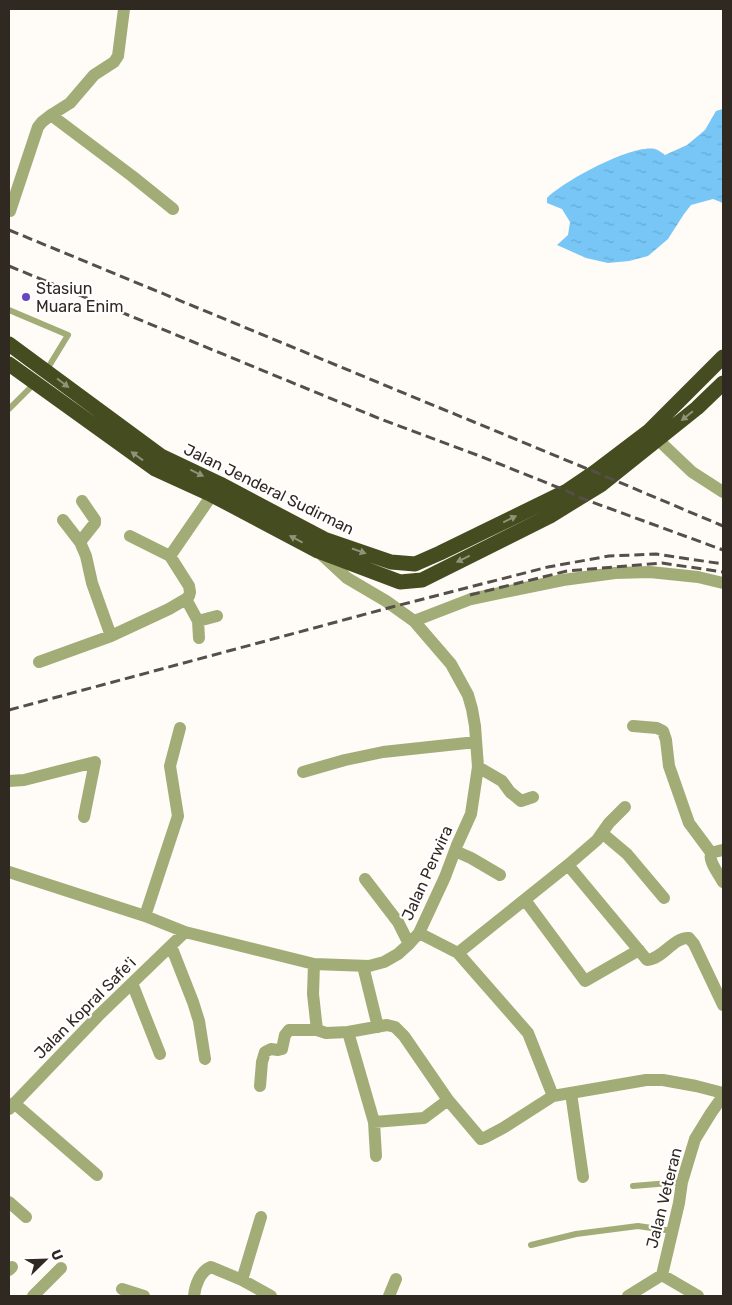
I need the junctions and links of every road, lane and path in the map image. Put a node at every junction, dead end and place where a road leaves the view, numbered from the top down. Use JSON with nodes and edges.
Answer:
{"nodes":[{"id":1,"x":124,"y":9,"type":"edge"},
{"id":2,"x":51,"y":115,"type":"junction"},
{"id":3,"x":173,"y":209,"type":"dead end"},
{"id":4,"x":9,"y":211,"type":"edge"},
{"id":5,"x":9,"y":310,"type":"edge"},
{"id":6,"x":9,"y":344,"type":"edge"},
{"id":7,"x":723,"y":358,"type":"edge"},
{"id":8,"x":9,"y":364,"type":"edge"},
{"id":9,"x":46,"y":371,"type":"junction"},
{"id":10,"x":36,"y":382,"type":"junction"},
{"id":11,"x":723,"y":383,"type":"edge"},
{"id":12,"x":10,"y":407,"type":"edge"},
{"id":13,"x":653,"y":435,"type":"junction"},
{"id":14,"x":723,"y":492,"type":"edge"},
{"id":15,"x":212,"y":495,"type":"junction"},
{"id":16,"x":82,"y":501,"type":"dead end"},
{"id":17,"x":63,"y":520,"type":"dead end"},
{"id":18,"x":130,"y":536,"type":"dead end"},
{"id":19,"x":80,"y":542,"type":"junction"},
{"id":20,"x":321,"y":545,"type":"junction"},
{"id":21,"x":170,"y":556,"type":"junction"},
{"id":22,"x":723,"y":583,"type":"edge"},
{"id":23,"x":186,"y":600,"type":"junction"},
{"id":24,"x":217,"y":616,"type":"dead end"},
{"id":25,"x":198,"y":621,"type":"junction"},
{"id":26,"x":414,"y":621,"type":"junction"},
{"id":27,"x":111,"y":636,"type":"junction"},
{"id":28,"x":199,"y":638,"type":"dead end"},
{"id":29,"x":39,"y":662,"type":"dead end"},
{"id":30,"x":633,"y":726,"type":"dead end"},
{"id":31,"x":180,"y":728,"type":"dead end"},
{"id":32,"x":476,"y":742,"type":"junction"},
{"id":33,"x":478,"y":767,"type":"junction"},
{"id":34,"x":303,"y":772,"type":"dead end"},
{"id":35,"x":9,"y":781,"type":"edge"},
{"id":36,"x":533,"y":797,"type":"dead end"},
{"id":37,"x":626,"y":807,"type":"dead end"},
{"id":38,"x":84,"y":817,"type":"dead end"},
{"id":39,"x":602,"y":833,"type":"junction"},
{"id":40,"x":455,"y":850,"type":"junction"},
{"id":41,"x":718,"y":852,"type":"edge"},
{"id":42,"x":568,"y":865,"type":"junction"},
{"id":43,"x":9,"y":872,"type":"edge"},
{"id":44,"x":500,"y":875,"type":"dead end"},
{"id":45,"x":365,"y":879,"type":"dead end"},
{"id":46,"x":723,"y":882,"type":"edge"},
{"id":47,"x":664,"y":898,"type":"dead end"},
{"id":48,"x":525,"y":900,"type":"junction"},
{"id":49,"x":145,"y":916,"type":"junction"},
{"id":50,"x":185,"y":932,"type":"junction"},
{"id":51,"x":419,"y":933,"type":"junction"},
{"id":52,"x":409,"y":944,"type":"junction"},
{"id":53,"x":171,"y":946,"type":"junction"},
{"id":54,"x":638,"y":950,"type":"junction"},
{"id":55,"x":458,"y":953,"type":"junction"},
{"id":56,"x":314,"y":964,"type":"junction"},
{"id":57,"x":363,"y":966,"type":"junction"},
{"id":58,"x":132,"y":983,"type":"junction"},
{"id":59,"x":723,"y":1005,"type":"edge"},
{"id":60,"x":378,"y":1027,"type":"junction"},
{"id":61,"x":317,"y":1030,"type":"junction"},
{"id":62,"x":348,"y":1032,"type":"junction"},
{"id":63,"x":160,"y":1054,"type":"dead end"},
{"id":64,"x":205,"y":1059,"type":"dead end"},
{"id":65,"x":260,"y":1086,"type":"dead end"},
{"id":66,"x":571,"y":1093,"type":"junction"},
{"id":67,"x":723,"y":1095,"type":"edge"},
{"id":68,"x":553,"y":1096,"type":"junction"},
{"id":69,"x":448,"y":1100,"type":"junction"},
{"id":70,"x":11,"y":1106,"type":"edge"},
{"id":71,"x":374,"y":1122,"type":"junction"},
{"id":72,"x":376,"y":1156,"type":"dead end"},
{"id":73,"x":97,"y":1175,"type":"dead end"},
{"id":74,"x":583,"y":1177,"type":"dead end"},
{"id":75,"x":682,"y":1182,"type":"junction"},
{"id":76,"x":632,"y":1186,"type":"dead end"},
{"id":77,"x":9,"y":1202,"type":"edge"},
{"id":78,"x":26,"y":1217,"type":"dead end"},
{"id":79,"x":262,"y":1217,"type":"dead end"},
{"id":80,"x":672,"y":1231,"type":"junction"},
{"id":81,"x":531,"y":1245,"type":"dead end"},
{"id":82,"x":61,"y":1268,"type":"dead end"},
{"id":83,"x":662,"y":1274,"type":"junction"},
{"id":84,"x":396,"y":1279,"type":"dead end"},
{"id":85,"x":242,"y":1280,"type":"junction"},
{"id":86,"x":122,"y":1289,"type":"dead end"},
{"id":87,"x":35,"y":1296,"type":"edge"},
{"id":88,"x":144,"y":1296,"type":"edge"},
{"id":89,"x":194,"y":1296,"type":"edge"},
{"id":90,"x":271,"y":1296,"type":"edge"},
{"id":91,"x":389,"y":1296,"type":"edge"},
{"id":92,"x":628,"y":1296,"type":"edge"},
{"id":93,"x":698,"y":1296,"type":"edge"}],
"edges":[{"from":1,"to":2,"type":"street"},
{"from":2,"to":3,"type":"street"},
{"from":2,"to":4,"type":"street"},
{"from":5,"to":9,"type":"lane"},
{"from":6,"to":9,"type":"highway","name":"Jalan Jenderal Sudirman"},
{"from":7,"to":13,"type":"highway","name":"Jalan Jenderal Sudirman"},
{"from":8,"to":10,"type":"highway","name":"Jalan Jenderal Sudirman"},
{"from":9,"to":10,"type":"lane"},
{"from":9,"to":20,"type":"highway","name":"Jalan Jenderal Sudirman","one_way":true},
{"from":10,"to":12,"type":"lane"},
{"from":15,"to":10,"type":"highway","name":"Jalan Jenderal Sudirman","one_way":true},
{"from":11,"to":13,"type":"highway","name":"Jalan Jenderal Sudirman","one_way":true},
{"from":13,"to":14,"type":"street"},
{"from":13,"to":20,"type":"highway","name":"Jalan Jenderal Sudirman"},
{"from":20,"to":15,"type":"highway","name":"Jalan Jenderal Sudirman","one_way":true},
{"from":15,"to":21,"type":"street"},
{"from":16,"to":19,"type":"street"},
{"from":17,"to":19,"type":"street"},
{"from":18,"to":21,"type":"street"},
{"from":19,"to":27,"type":"street"},
{"from":20,"to":26,"type":"street","name":"Jalan Perwira"},
{"from":21,"to":23,"type":"street"},
{"from":22,"to":26,"type":"street"},
{"from":23,"to":25,"type":"street"},
{"from":23,"to":27,"type":"street"},
{"from":24,"to":25,"type":"street"},
{"from":25,"to":28,"type":"street"},
{"from":26,"to":32,"type":"street","name":"Jalan Perwira"},
{"from":27,"to":29,"type":"street"},
{"from":30,"to":41,"type":"street"},
{"from":31,"to":49,"type":"street"},
{"from":32,"to":33,"type":"street","name":"Jalan Perwira"},
{"from":32,"to":34,"type":"street"},
{"from":33,"to":36,"type":"street"},
{"from":33,"to":40,"type":"street","name":"Jalan Perwira"},
{"from":35,"to":38,"type":"street"},
{"from":37,"to":39,"type":"street"},
{"from":39,"to":42,"type":"street"},
{"from":39,"to":47,"type":"street"},
{"from":40,"to":44,"type":"street"},
{"from":40,"to":51,"type":"street","name":"Jalan Perwira"},
{"from":41,"to":46,"type":"street"},
{"from":42,"to":48,"type":"street"},
{"from":42,"to":54,"type":"street"},
{"from":43,"to":49,"type":"street","name":"Jalan Perwira"},
{"from":45,"to":52,"type":"street"},
{"from":48,"to":54,"type":"street"},
{"from":48,"to":55,"type":"street"},
{"from":49,"to":50,"type":"street","name":"Jalan Perwira"},
{"from":50,"to":53,"type":"street","name":"Jalan Kopral Safe'i"},
{"from":50,"to":56,"type":"street","name":"Jalan Perwira"},
{"from":51,"to":52,"type":"street","name":"Jalan Perwira"},
{"from":51,"to":55,"type":"street"},
{"from":52,"to":57,"type":"street","name":"Jalan Perwira"},
{"from":53,"to":58,"type":"street","name":"Jalan Kopral Safe'i"},
{"from":53,"to":64,"type":"street"},
{"from":54,"to":59,"type":"street"},
{"from":55,"to":68,"type":"street"},
{"from":56,"to":57,"type":"street","name":"Jalan Perwira"},
{"from":56,"to":61,"type":"street"},
{"from":57,"to":60,"type":"street"},
{"from":58,"to":63,"type":"street"},
{"from":58,"to":70,"type":"street","name":"Jalan Kopral Safe'i"},
{"from":60,"to":62,"type":"street"},
{"from":60,"to":69,"type":"street"},
{"from":61,"to":62,"type":"street"},
{"from":61,"to":65,"type":"street"},
{"from":62,"to":71,"type":"street"},
{"from":66,"to":67,"type":"street"},
{"from":66,"to":68,"type":"street"},
{"from":66,"to":74,"type":"street"},
{"from":67,"to":75,"type":"street","name":"Jalan Veteran"},
{"from":68,"to":69,"type":"street"},
{"from":69,"to":71,"type":"street"},
{"from":70,"to":73,"type":"street"},
{"from":71,"to":72,"type":"street"},
{"from":75,"to":76,"type":"lane"},
{"from":75,"to":80,"type":"street","name":"Jalan Veteran"},
{"from":77,"to":78,"type":"street"},
{"from":79,"to":85,"type":"street"},
{"from":80,"to":81,"type":"lane"},
{"from":80,"to":83,"type":"street","name":"Jalan Veteran"},
{"from":82,"to":87,"type":"street"},
{"from":83,"to":92,"type":"street","name":"Jalan Veteran"},
{"from":83,"to":93,"type":"street"},
{"from":84,"to":91,"type":"street"},
{"from":85,"to":89,"type":"street"},
{"from":85,"to":90,"type":"street"},
{"from":86,"to":88,"type":"street"}]}
